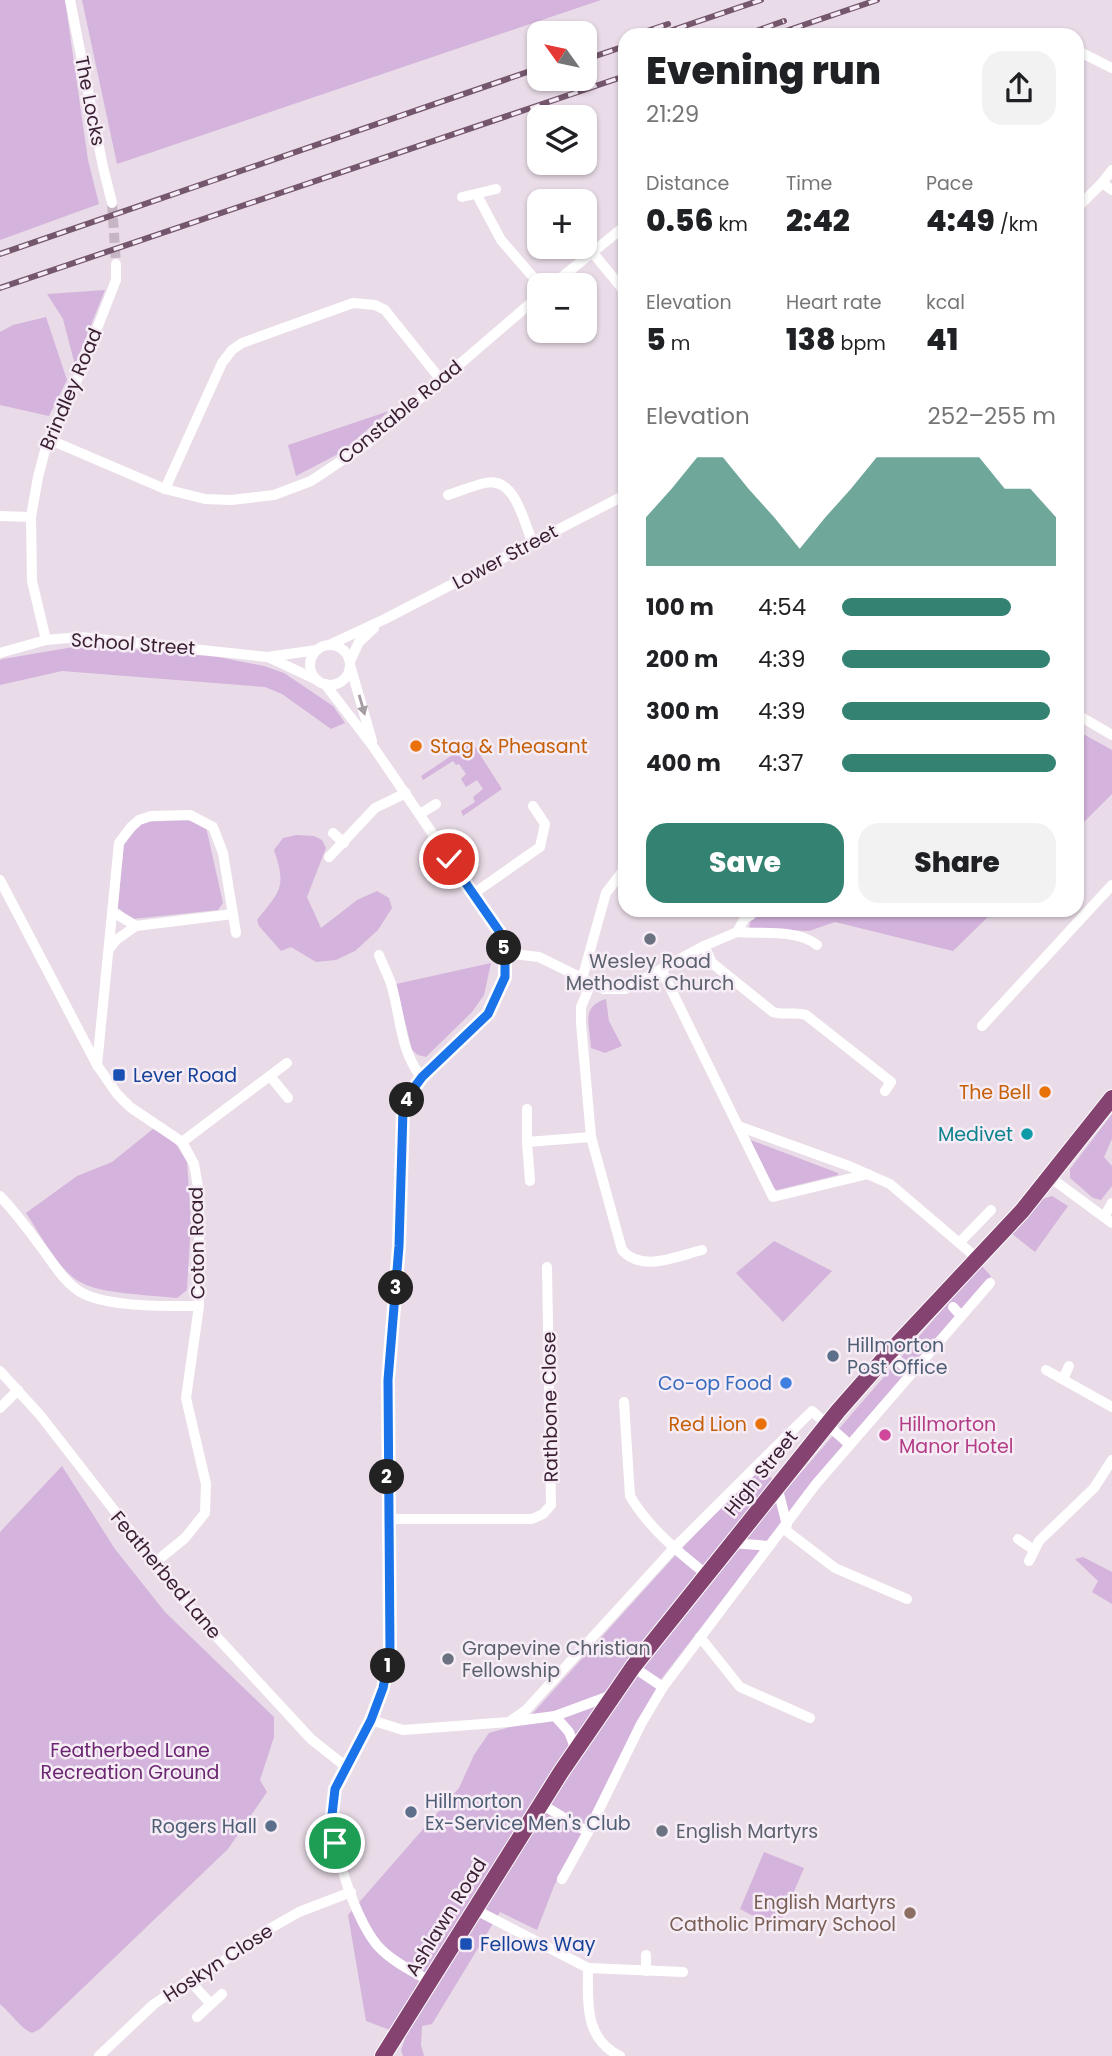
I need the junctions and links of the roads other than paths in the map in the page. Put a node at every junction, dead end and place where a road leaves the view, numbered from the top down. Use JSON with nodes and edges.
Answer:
{"nodes":[{"id":1,"x":70,"y":0,"type":"edge"},
{"id":2,"x":1084,"y":54,"type":"edge"},
{"id":3,"x":1112,"y":68,"type":"edge"},
{"id":4,"x":1112,"y":170,"type":"edge"},
{"id":5,"x":1102,"y":183,"type":"junction"},
{"id":6,"x":496,"y":189,"type":"dead end"},
{"id":7,"x":1112,"y":190,"type":"edge"},
{"id":8,"x":477,"y":195,"type":"junction"},
{"id":9,"x":462,"y":198,"type":"dead end"},
{"id":10,"x":1084,"y":201,"type":"edge"},
{"id":11,"x":112,"y":203,"type":"tunnel mouth"},
{"id":12,"x":618,"y":232,"type":"edge"},
{"id":13,"x":597,"y":250,"type":"edge"},
{"id":14,"x":597,"y":258,"type":"edge"},
{"id":15,"x":585,"y":259,"type":"edge"},
{"id":16,"x":116,"y":264,"type":"tunnel mouth"},
{"id":17,"x":530,"y":273,"type":"edge"},
{"id":18,"x":567,"y":273,"type":"edge"},
{"id":19,"x":618,"y":283,"type":"edge"},
{"id":20,"x":527,"y":306,"type":"edge"},
{"id":21,"x":441,"y":380,"type":"junction"},
{"id":22,"x":48,"y":439,"type":"junction"},
{"id":23,"x":164,"y":489,"type":"junction"},
{"id":24,"x":448,"y":495,"type":"dead end"},
{"id":25,"x":618,"y":498,"type":"edge"},
{"id":26,"x":0,"y":516,"type":"edge"},
{"id":27,"x":31,"y":517,"type":"junction"},
{"id":28,"x":532,"y":541,"type":"junction"},
{"id":29,"x":385,"y":619,"type":"junction"},
{"id":30,"x":46,"y":640,"type":"junction"},
{"id":31,"x":329,"y":645,"type":"junction"},
{"id":32,"x":317,"y":650,"type":"junction"},
{"id":33,"x":0,"y":653,"type":"edge"},
{"id":34,"x":267,"y":657,"type":"junction"},
{"id":35,"x":350,"y":662,"type":"junction"},
{"id":36,"x":321,"y":682,"type":"junction"},
{"id":37,"x":1084,"y":719,"type":"edge"},
{"id":38,"x":1112,"y":735,"type":"edge"},
{"id":39,"x":372,"y":745,"type":"junction"},
{"id":40,"x":406,"y":793,"type":"junction"},
{"id":41,"x":436,"y":804,"type":"dead end"},
{"id":42,"x":533,"y":806,"type":"dead end"},
{"id":43,"x":420,"y":814,"type":"junction"},
{"id":44,"x":333,"y":832,"type":"dead end"},
{"id":45,"x":344,"y":843,"type":"junction"},
{"id":46,"x":329,"y":857,"type":"dead end"},
{"id":47,"x":618,"y":876,"type":"edge"},
{"id":48,"x":0,"y":880,"type":"edge"},
{"id":49,"x":1112,"y":885,"type":"edge"},
{"id":50,"x":473,"y":894,"type":"junction"},
{"id":51,"x":113,"y":912,"type":"junction"},
{"id":52,"x":233,"y":914,"type":"junction"},
{"id":53,"x":1084,"y":915,"type":"edge"},
{"id":54,"x":747,"y":917,"type":"edge"},
{"id":55,"x":1082,"y":917,"type":"edge"},
{"id":56,"x":136,"y":926,"type":"junction"},
{"id":57,"x":737,"y":932,"type":"junction"},
{"id":58,"x":236,"y":933,"type":"dead end"},
{"id":59,"x":817,"y":945,"type":"dead end"},
{"id":60,"x":704,"y":946,"type":"junction"},
{"id":61,"x":109,"y":950,"type":"junction"},
{"id":62,"x":505,"y":953,"type":"junction"},
{"id":63,"x":379,"y":955,"type":"dead end"},
{"id":64,"x":661,"y":969,"type":"junction"},
{"id":65,"x":587,"y":981,"type":"junction"},
{"id":66,"x":982,"y":1026,"type":"dead end"},
{"id":67,"x":286,"y":1063,"type":"dead end"},
{"id":68,"x":97,"y":1065,"type":"junction"},
{"id":69,"x":270,"y":1076,"type":"junction"},
{"id":70,"x":422,"y":1077,"type":"junction"},
{"id":71,"x":885,"y":1091,"type":"dead end"},
{"id":72,"x":288,"y":1098,"type":"dead end"},
{"id":73,"x":1112,"y":1098,"type":"edge"},
{"id":74,"x":527,"y":1110,"type":"dead end"},
{"id":75,"x":738,"y":1126,"type":"junction"},
{"id":76,"x":591,"y":1138,"type":"junction"},
{"id":77,"x":182,"y":1142,"type":"junction"},
{"id":78,"x":527,"y":1142,"type":"junction"},
{"id":79,"x":869,"y":1174,"type":"junction"},
{"id":80,"x":1051,"y":1178,"type":"junction"},
{"id":81,"x":530,"y":1181,"type":"dead end"},
{"id":82,"x":0,"y":1196,"type":"edge"},
{"id":83,"x":1112,"y":1203,"type":"edge"},
{"id":84,"x":991,"y":1210,"type":"dead end"},
{"id":85,"x":1108,"y":1220,"type":"edge"},
{"id":86,"x":959,"y":1243,"type":"junction"},
{"id":87,"x":702,"y":1250,"type":"dead end"},
{"id":88,"x":978,"y":1259,"type":"junction"},
{"id":89,"x":547,"y":1267,"type":"dead end"},
{"id":90,"x":990,"y":1283,"type":"dead end"},
{"id":91,"x":199,"y":1306,"type":"junction"},
{"id":92,"x":954,"y":1307,"type":"dead end"},
{"id":93,"x":961,"y":1316,"type":"junction"},
{"id":94,"x":889,"y":1353,"type":"junction"},
{"id":95,"x":1069,"y":1366,"type":"dead end"},
{"id":96,"x":1046,"y":1370,"type":"dead end"},
{"id":97,"x":0,"y":1371,"type":"edge"},
{"id":98,"x":912,"y":1373,"type":"junction"},
{"id":99,"x":1062,"y":1379,"type":"junction"},
{"id":100,"x":18,"y":1390,"type":"junction"},
{"id":101,"x":624,"y":1402,"type":"dead end"},
{"id":102,"x":1112,"y":1407,"type":"edge"},
{"id":103,"x":0,"y":1408,"type":"edge"},
{"id":104,"x":826,"y":1426,"type":"junction"},
{"id":105,"x":849,"y":1444,"type":"junction"},
{"id":106,"x":1112,"y":1460,"type":"edge"},
{"id":107,"x":777,"y":1486,"type":"junction"},
{"id":108,"x":388,"y":1519,"type":"junction"},
{"id":109,"x":785,"y":1527,"type":"junction"},
{"id":110,"x":1018,"y":1539,"type":"dead end"},
{"id":111,"x":732,"y":1543,"type":"junction"},
{"id":112,"x":769,"y":1546,"type":"junction"},
{"id":113,"x":674,"y":1548,"type":"junction"},
{"id":114,"x":1034,"y":1550,"type":"junction"},
{"id":115,"x":1028,"y":1561,"type":"dead end"},
{"id":116,"x":153,"y":1564,"type":"junction"},
{"id":117,"x":706,"y":1574,"type":"junction"},
{"id":118,"x":907,"y":1600,"type":"dead end"},
{"id":119,"x":700,"y":1637,"type":"junction"},
{"id":120,"x":633,"y":1667,"type":"junction"},
{"id":121,"x":663,"y":1687,"type":"junction"},
{"id":122,"x":613,"y":1694,"type":"junction"},
{"id":123,"x":555,"y":1716,"type":"junction"},
{"id":124,"x":810,"y":1718,"type":"dead end"},
{"id":125,"x":371,"y":1720,"type":"junction"},
{"id":126,"x":509,"y":1722,"type":"junction"},
{"id":127,"x":576,"y":1750,"type":"junction"},
{"id":128,"x":345,"y":1766,"type":"junction"},
{"id":129,"x":541,"y":1804,"type":"junction"},
{"id":130,"x":588,"y":1832,"type":"junction"},
{"id":131,"x":562,"y":1879,"type":"dead end"},
{"id":132,"x":351,"y":1892,"type":"junction"},
{"id":133,"x":476,"y":1910,"type":"junction"},
{"id":134,"x":646,"y":1955,"type":"dead end"},
{"id":135,"x":588,"y":1968,"type":"junction"},
{"id":136,"x":646,"y":1971,"type":"junction"},
{"id":137,"x":683,"y":1972,"type":"dead end"},
{"id":138,"x":189,"y":1980,"type":"junction"},
{"id":139,"x":430,"y":1981,"type":"junction"},
{"id":140,"x":222,"y":1994,"type":"dead end"},
{"id":141,"x":210,"y":2003,"type":"junction"},
{"id":142,"x":197,"y":2017,"type":"dead end"},
{"id":143,"x":99,"y":2056,"type":"edge"},
{"id":144,"x":383,"y":2056,"type":"edge"},
{"id":145,"x":620,"y":2056,"type":"edge"}],
"edges":[{"from":1,"to":11,"type":"street","name":"The Locks"},
{"from":2,"to":3,"type":"street"},
{"from":4,"to":5,"type":"street"},
{"from":5,"to":7,"type":"street"},
{"from":5,"to":10,"type":"street"},
{"from":6,"to":8,"type":"street"},
{"from":8,"to":9,"type":"street"},
{"from":8,"to":17,"type":"street"},
{"from":12,"to":13,"type":"street"},
{"from":14,"to":19,"type":"street"},
{"from":15,"to":18,"type":"street"},
{"from":16,"to":22,"type":"street","name":"Brindley Road"},
{"from":20,"to":21,"type":"street","name":"Constable Road"},
{"from":21,"to":23,"type":"street","name":"Constable Road"},
{"from":21,"to":23,"type":"street"},
{"from":22,"to":23,"type":"street","name":"Constable Road"},
{"from":22,"to":27,"type":"street","name":"Brindley Road"},
{"from":24,"to":28,"type":"street"},
{"from":25,"to":28,"type":"street","name":"Lower Street"},
{"from":26,"to":27,"type":"street"},
{"from":27,"to":30,"type":"street","name":"Brindley Road"},
{"from":28,"to":29,"type":"street","name":"Lower Street"},
{"from":29,"to":31,"type":"street","name":"Lower Street"},
{"from":29,"to":35,"type":"street","name":"Lower Street"},
{"from":30,"to":33,"type":"street","name":"School Street"},
{"from":30,"to":34,"type":"street","name":"School Street"},
{"from":31,"to":32,"type":"street","name":"School Street"},
{"from":31,"to":35,"type":"street"},
{"from":32,"to":34,"type":"street","name":"School Street"},
{"from":32,"to":36,"type":"street"},
{"from":34,"to":36,"type":"street","name":"School Street"},
{"from":35,"to":36,"type":"street"},
{"from":35,"to":39,"type":"street","name":"School Street","one_way":true},
{"from":36,"to":39,"type":"street","name":"School Street"},
{"from":37,"to":38,"type":"street"},
{"from":39,"to":40,"type":"street","name":"School Street"},
{"from":40,"to":43,"type":"street","name":"School Street"},
{"from":40,"to":45,"type":"street"},
{"from":41,"to":43,"type":"street"},
{"from":42,"to":50,"type":"street"},
{"from":43,"to":50,"type":"street","name":"School Street"},
{"from":44,"to":45,"type":"street"},
{"from":45,"to":46,"type":"street"},
{"from":47,"to":65,"type":"street"},
{"from":48,"to":68,"type":"street"},
{"from":49,"to":53,"type":"street"},
{"from":50,"to":62,"type":"street","name":"School Street"},
{"from":51,"to":52,"type":"street"},
{"from":51,"to":56,"type":"street"},
{"from":51,"to":61,"type":"street"},
{"from":52,"to":56,"type":"street"},
{"from":52,"to":58,"type":"street"},
{"from":54,"to":57,"type":"street"},
{"from":55,"to":66,"type":"street"},
{"from":56,"to":61,"type":"street"},
{"from":57,"to":59,"type":"street"},
{"from":57,"to":60,"type":"street"},
{"from":60,"to":64,"type":"street"},
{"from":60,"to":71,"type":"street"},
{"from":61,"to":68,"type":"street"},
{"from":62,"to":65,"type":"street"},
{"from":62,"to":70,"type":"street","name":"School Street"},
{"from":63,"to":70,"type":"street"},
{"from":64,"to":65,"type":"street"},
{"from":64,"to":75,"type":"street"},
{"from":65,"to":76,"type":"street"},
{"from":67,"to":69,"type":"street"},
{"from":68,"to":77,"type":"street"},
{"from":69,"to":72,"type":"street"},
{"from":69,"to":77,"type":"street"},
{"from":70,"to":108,"type":"street"},
{"from":73,"to":80,"type":"highway","name":"High Street"},
{"from":74,"to":78,"type":"street"},
{"from":75,"to":79,"type":"street"},
{"from":75,"to":79,"type":"street"},
{"from":76,"to":78,"type":"street"},
{"from":76,"to":87,"type":"street"},
{"from":77,"to":91,"type":"street","name":"Coton Road"},
{"from":78,"to":81,"type":"street"},
{"from":79,"to":86,"type":"street"},
{"from":80,"to":85,"type":"street"},
{"from":80,"to":88,"type":"highway","name":"High Street"},
{"from":82,"to":91,"type":"street"},
{"from":83,"to":85,"type":"street"},
{"from":84,"to":86,"type":"street"},
{"from":86,"to":88,"type":"street"},
{"from":88,"to":94,"type":"highway","name":"High Street"},
{"from":89,"to":108,"type":"street","name":"Rathbone Close"},
{"from":90,"to":93,"type":"street"},
{"from":91,"to":116,"type":"street","name":"Coton Road"},
{"from":92,"to":93,"type":"street"},
{"from":93,"to":98,"type":"street"},
{"from":94,"to":98,"type":"street"},
{"from":94,"to":104,"type":"highway","name":"High Street"},
{"from":95,"to":99,"type":"street"},
{"from":96,"to":99,"type":"street"},
{"from":97,"to":100,"type":"street","name":"Featherbed Lane"},
{"from":98,"to":105,"type":"street"},
{"from":99,"to":102,"type":"street"},
{"from":100,"to":103,"type":"street"},
{"from":100,"to":116,"type":"street","name":"Featherbed Lane"},
{"from":101,"to":113,"type":"street"},
{"from":104,"to":105,"type":"street"},
{"from":104,"to":107,"type":"highway","name":"High Street"},
{"from":104,"to":113,"type":"street"},
{"from":105,"to":109,"type":"street"},
{"from":106,"to":114,"type":"street"},
{"from":107,"to":109,"type":"street"},
{"from":107,"to":111,"type":"highway","name":"High Street"},
{"from":108,"to":125,"type":"street"},
{"from":109,"to":112,"type":"street"},
{"from":109,"to":118,"type":"street"},
{"from":110,"to":114,"type":"street"},
{"from":111,"to":112,"type":"street"},
{"from":111,"to":117,"type":"highway","name":"High Street"},
{"from":112,"to":119,"type":"street"},
{"from":113,"to":117,"type":"street"},
{"from":113,"to":126,"type":"street"},
{"from":114,"to":115,"type":"street"},
{"from":116,"to":128,"type":"street","name":"Featherbed Lane"},
{"from":117,"to":120,"type":"highway","name":"High Street"},
{"from":119,"to":121,"type":"street"},
{"from":119,"to":124,"type":"street"},
{"from":120,"to":121,"type":"street"},
{"from":120,"to":122,"type":"highway","name":"High Street"},
{"from":121,"to":130,"type":"street"},
{"from":122,"to":123,"type":"street"},
{"from":122,"to":127,"type":"highway","name":"Ashlawn Road"},
{"from":123,"to":126,"type":"street"},
{"from":123,"to":127,"type":"street"},
{"from":125,"to":126,"type":"street"},
{"from":125,"to":128,"type":"street"},
{"from":127,"to":129,"type":"highway","name":"Ashlawn Road"},
{"from":128,"to":132,"type":"street"},
{"from":129,"to":130,"type":"street"},
{"from":129,"to":133,"type":"highway","name":"Ashlawn Road"},
{"from":130,"to":131,"type":"street"},
{"from":132,"to":138,"type":"street","name":"Hoskyn Close"},
{"from":132,"to":139,"type":"street"},
{"from":133,"to":135,"type":"street"},
{"from":133,"to":139,"type":"highway","name":"Ashlawn Road"},
{"from":134,"to":136,"type":"street"},
{"from":135,"to":136,"type":"street"},
{"from":135,"to":145,"type":"street"},
{"from":136,"to":137,"type":"street"},
{"from":138,"to":141,"type":"street"},
{"from":138,"to":143,"type":"street","name":"Hoskyn Close"},
{"from":139,"to":144,"type":"highway","name":"Ashlawn Road"},
{"from":140,"to":141,"type":"street"},
{"from":141,"to":142,"type":"street"}]}
